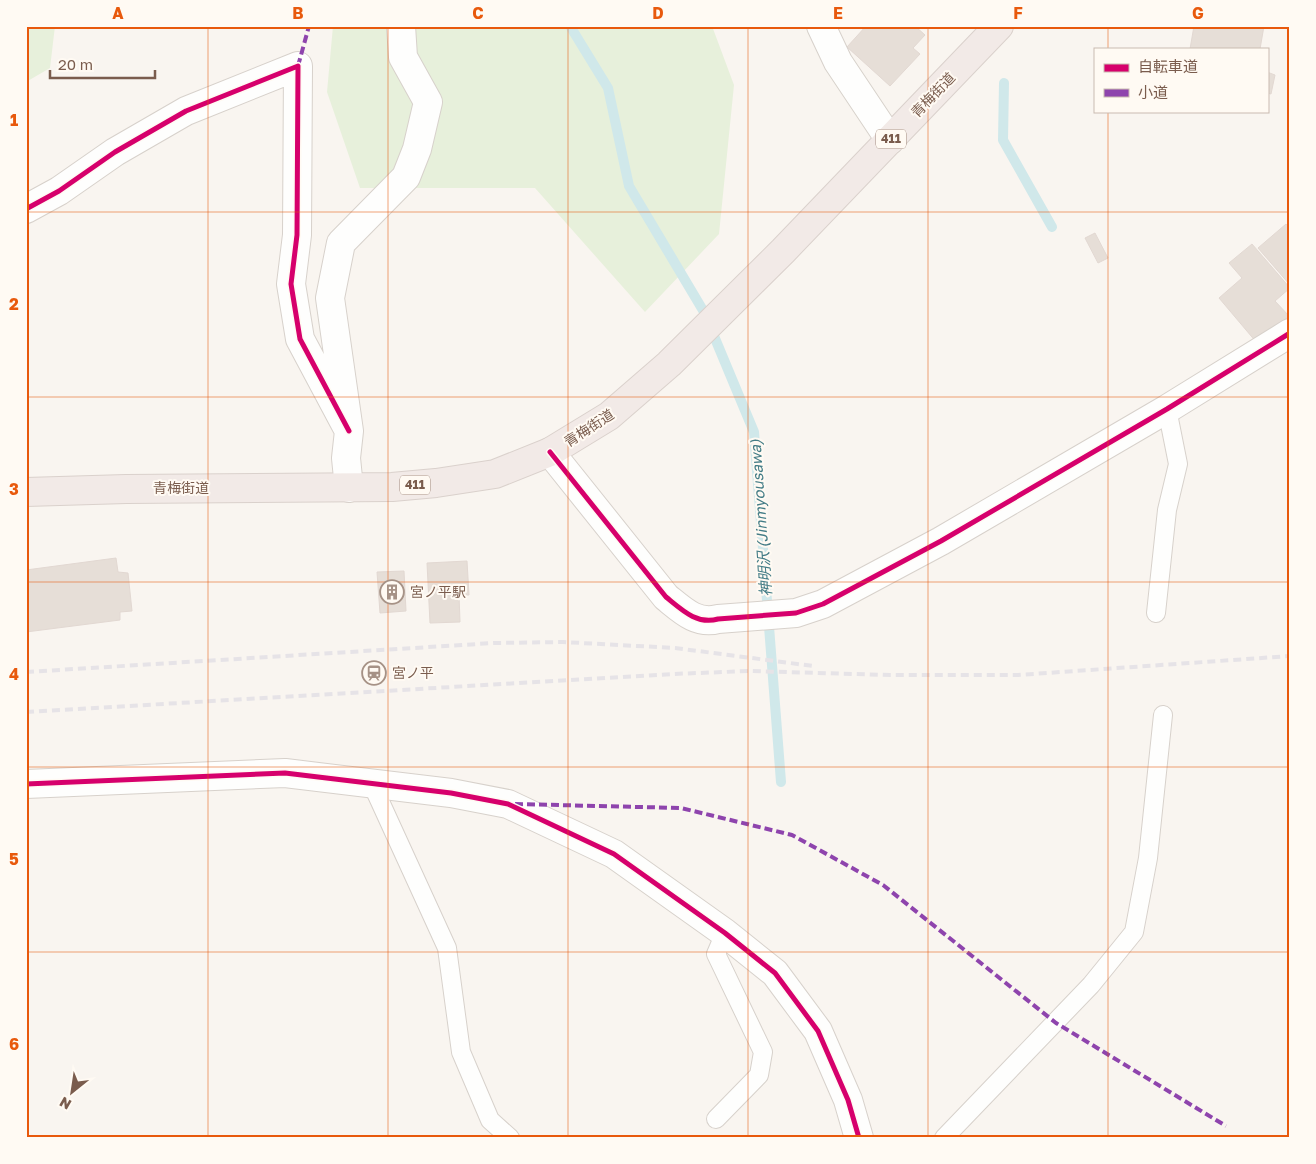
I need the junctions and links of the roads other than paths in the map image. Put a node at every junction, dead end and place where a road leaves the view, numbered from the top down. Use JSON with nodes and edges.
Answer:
{"nodes":[{"id":1,"x":401,"y":26,"type":"edge"},
{"id":2,"x":821,"y":26,"type":"edge"},
{"id":3,"x":999,"y":26,"type":"edge"},
{"id":4,"x":890,"y":140,"type":"junction"},
{"id":5,"x":26,"y":209,"type":"edge"},
{"id":6,"x":1290,"y":333,"type":"edge"},
{"id":7,"x":1167,"y":409,"type":"junction"},
{"id":8,"x":349,"y":431,"type":"junction"},
{"id":9,"x":550,"y":452,"type":"junction"},
{"id":10,"x":349,"y":488,"type":"junction"},
{"id":11,"x":26,"y":492,"type":"edge"},
{"id":12,"x":1156,"y":613,"type":"dead end"},
{"id":13,"x":1163,"y":715,"type":"dead end"},
{"id":14,"x":26,"y":784,"type":"edge"},
{"id":15,"x":372,"y":784,"type":"junction"},
{"id":16,"x":725,"y":933,"type":"junction"},
{"id":17,"x":716,"y":1119,"type":"dead end"},
{"id":18,"x":510,"y":1138,"type":"edge"},
{"id":19,"x":859,"y":1138,"type":"edge"},
{"id":20,"x":944,"y":1138,"type":"edge"}],
"edges":[{"from":1,"to":8,"type":"street"},
{"from":2,"to":4,"type":"street"},
{"from":3,"to":4,"type":"highway","name":"青梅街道","number":"411"},
{"from":4,"to":9,"type":"highway","name":"青梅街道","number":"411"},
{"from":5,"to":8,"type":"street"},
{"from":6,"to":7,"type":"street"},
{"from":7,"to":9,"type":"street"},
{"from":7,"to":12,"type":"lane"},
{"from":8,"to":10,"type":"street"},
{"from":9,"to":10,"type":"highway","name":"青梅街道","number":"411"},
{"from":10,"to":11,"type":"highway","name":"青梅街道","number":"411"},
{"from":13,"to":20,"type":"lane"},
{"from":14,"to":15,"type":"street"},
{"from":15,"to":16,"type":"street"},
{"from":15,"to":18,"type":"lane"},
{"from":16,"to":17,"type":"lane"},
{"from":16,"to":19,"type":"street"}]}
